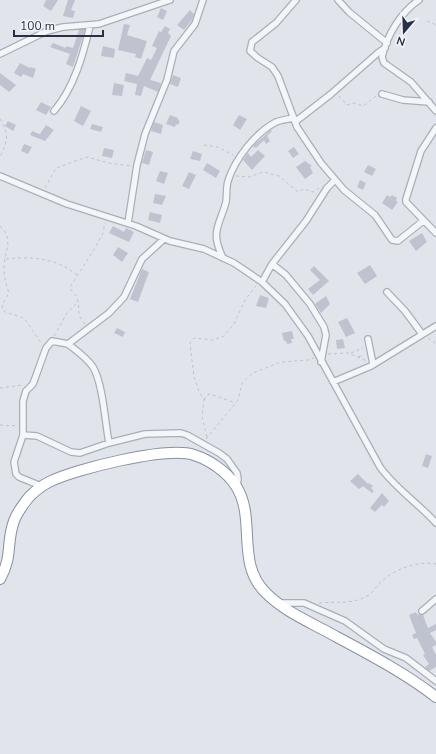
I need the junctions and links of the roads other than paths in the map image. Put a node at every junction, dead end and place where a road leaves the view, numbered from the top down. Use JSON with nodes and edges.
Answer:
{"nodes":[{"id":1,"x":170,"y":0,"type":"edge"},
{"id":2,"x":203,"y":0,"type":"edge"},
{"id":3,"x":296,"y":0,"type":"edge"},
{"id":4,"x":338,"y":0,"type":"edge"},
{"id":5,"x":419,"y":0,"type":"edge"},
{"id":6,"x":90,"y":26,"type":"junction"},
{"id":7,"x":386,"y":46,"type":"junction"},
{"id":8,"x":0,"y":54,"type":"edge"},
{"id":9,"x":382,"y":94,"type":"road end"},
{"id":10,"x":429,"y":102,"type":"junction"},
{"id":11,"x":54,"y":111,"type":"dead end"},
{"id":12,"x":436,"y":111,"type":"edge"},
{"id":13,"x":294,"y":120,"type":"junction"},
{"id":14,"x":436,"y":128,"type":"edge"},
{"id":15,"x":0,"y":176,"type":"edge"},
{"id":16,"x":332,"y":182,"type":"junction"},
{"id":17,"x":423,"y":221,"type":"junction"},
{"id":18,"x":128,"y":223,"type":"junction"},
{"id":19,"x":436,"y":233,"type":"edge"},
{"id":20,"x":164,"y":238,"type":"junction"},
{"id":21,"x":223,"y":258,"type":"junction"},
{"id":22,"x":272,"y":264,"type":"junction"},
{"id":23,"x":261,"y":281,"type":"junction"},
{"id":24,"x":387,"y":292,"type":"dead end"},
{"id":25,"x":436,"y":326,"type":"edge"},
{"id":26,"x":422,"y":334,"type":"junction"},
{"id":27,"x":368,"y":339,"type":"dead end"},
{"id":28,"x":68,"y":344,"type":"junction"},
{"id":29,"x":321,"y":358,"type":"junction"},
{"id":30,"x":373,"y":364,"type":"junction"},
{"id":31,"x":333,"y":382,"type":"junction"},
{"id":32,"x":23,"y":435,"type":"junction"},
{"id":33,"x":109,"y":443,"type":"junction"},
{"id":34,"x":41,"y":486,"type":"junction"},
{"id":35,"x":237,"y":487,"type":"junction"},
{"id":36,"x":436,"y":522,"type":"edge"},
{"id":37,"x":0,"y":579,"type":"edge"},
{"id":38,"x":436,"y":599,"type":"edge"},
{"id":39,"x":278,"y":603,"type":"junction"},
{"id":40,"x":422,"y":611,"type":"dead end"},
{"id":41,"x":436,"y":680,"type":"edge"},
{"id":42,"x":436,"y":697,"type":"edge"}],
"edges":[{"from":1,"to":6,"type":"street"},
{"from":2,"to":18,"type":"street"},
{"from":3,"to":13,"type":"street"},
{"from":4,"to":7,"type":"street"},
{"from":5,"to":7,"type":"street"},
{"from":6,"to":8,"type":"street"},
{"from":6,"to":11,"type":"street"},
{"from":7,"to":10,"type":"street"},
{"from":7,"to":13,"type":"street"},
{"from":9,"to":10,"type":"street"},
{"from":10,"to":12,"type":"street"},
{"from":13,"to":16,"type":"street"},
{"from":13,"to":21,"type":"street"},
{"from":14,"to":17,"type":"street"},
{"from":15,"to":18,"type":"street"},
{"from":16,"to":17,"type":"street"},
{"from":16,"to":22,"type":"street"},
{"from":17,"to":19,"type":"street"},
{"from":18,"to":20,"type":"street"},
{"from":20,"to":21,"type":"street"},
{"from":20,"to":28,"type":"street"},
{"from":21,"to":23,"type":"street"},
{"from":22,"to":23,"type":"street"},
{"from":22,"to":29,"type":"street"},
{"from":23,"to":29,"type":"street"},
{"from":24,"to":26,"type":"street"},
{"from":25,"to":26,"type":"street"},
{"from":26,"to":30,"type":"street"},
{"from":27,"to":30,"type":"street"},
{"from":28,"to":32,"type":"street"},
{"from":28,"to":33,"type":"street"},
{"from":29,"to":31,"type":"street"},
{"from":30,"to":31,"type":"street"},
{"from":31,"to":36,"type":"street"},
{"from":32,"to":33,"type":"street"},
{"from":32,"to":34,"type":"street"},
{"from":33,"to":35,"type":"street"},
{"from":34,"to":35,"type":"highway"},
{"from":34,"to":37,"type":"highway"},
{"from":35,"to":39,"type":"highway"},
{"from":38,"to":40,"type":"street"},
{"from":39,"to":41,"type":"street"},
{"from":39,"to":42,"type":"highway"}]}
